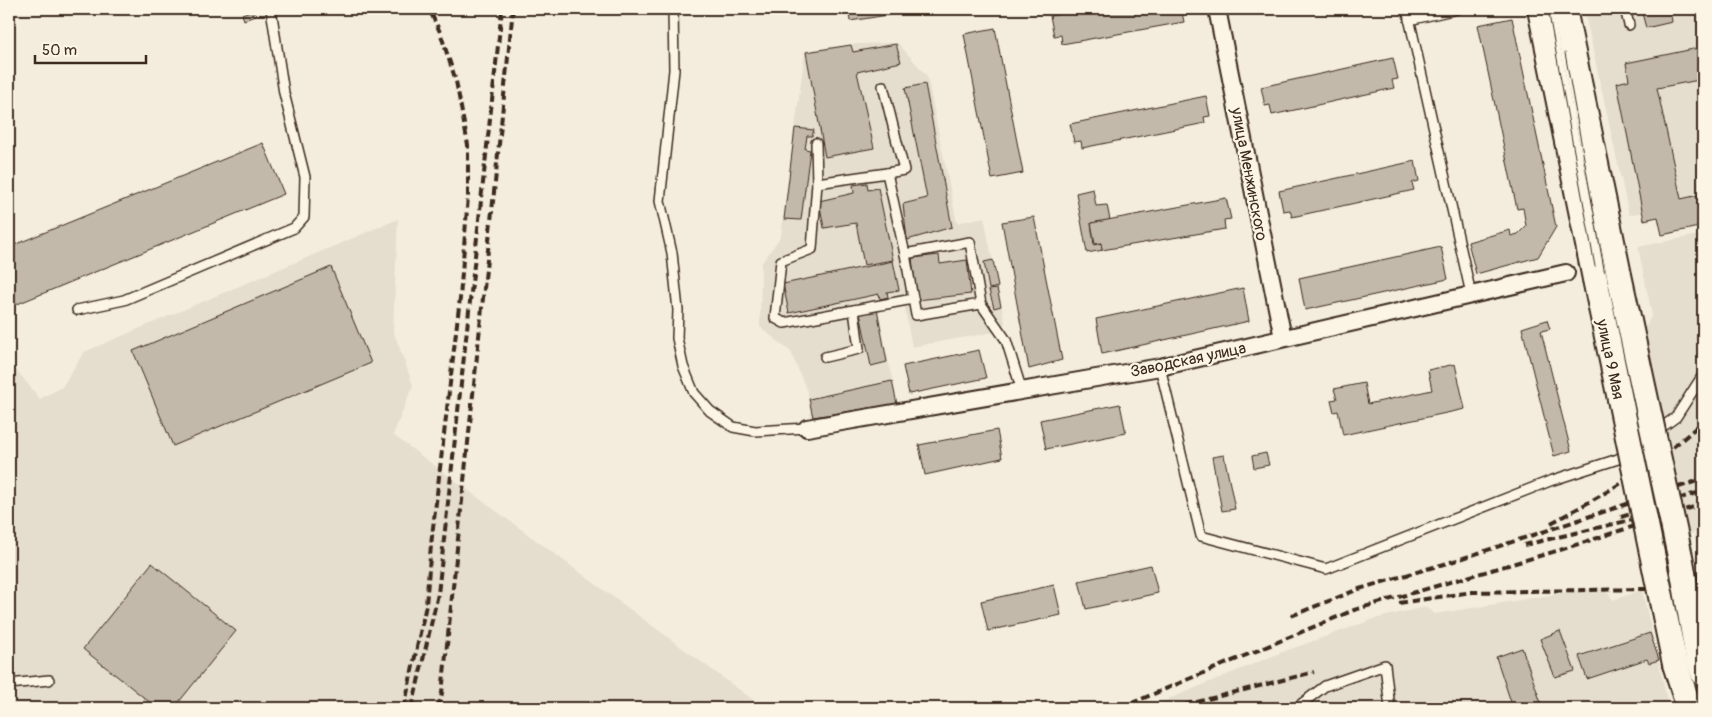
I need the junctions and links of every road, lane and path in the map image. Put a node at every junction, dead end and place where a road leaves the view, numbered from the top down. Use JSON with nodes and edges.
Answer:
{"nodes":[{"id":1,"x":271,"y":9,"type":"edge"},
{"id":2,"x":673,"y":9,"type":"edge"},
{"id":3,"x":1217,"y":9,"type":"edge"},
{"id":4,"x":1407,"y":9,"type":"edge"},
{"id":5,"x":1457,"y":9,"type":"edge"},
{"id":6,"x":1540,"y":9,"type":"edge"},
{"id":7,"x":1564,"y":9,"type":"edge"},
{"id":8,"x":1625,"y":9,"type":"edge"},
{"id":9,"x":1409,"y":20,"type":"junction"},
{"id":10,"x":1629,"y":25,"type":"dead end"},
{"id":11,"x":883,"y":86,"type":"dead end"},
{"id":12,"x":816,"y":143,"type":"dead end"},
{"id":13,"x":887,"y":173,"type":"junction"},
{"id":14,"x":817,"y":183,"type":"junction"},
{"id":15,"x":905,"y":254,"type":"junction"},
{"id":16,"x":1566,"y":273,"type":"dead end"},
{"id":17,"x":1471,"y":294,"type":"junction"},
{"id":18,"x":913,"y":299,"type":"junction"},
{"id":19,"x":980,"y":304,"type":"junction"},
{"id":20,"x":77,"y":310,"type":"dead end"},
{"id":21,"x":854,"y":310,"type":"junction"},
{"id":22,"x":1282,"y":338,"type":"junction"},
{"id":23,"x":826,"y":357,"type":"dead end"},
{"id":24,"x":1160,"y":367,"type":"junction"},
{"id":25,"x":1703,"y":375,"type":"edge"},
{"id":26,"x":1022,"y":391,"type":"junction"},
{"id":27,"x":807,"y":428,"type":"joint"},
{"id":28,"x":1703,"y":673,"type":"edge"},
{"id":29,"x":49,"y":680,"type":"dead end"},
{"id":30,"x":9,"y":684,"type":"edge"},
{"id":31,"x":1296,"y":708,"type":"edge"},
{"id":32,"x":1390,"y":708,"type":"edge"},
{"id":33,"x":1688,"y":708,"type":"edge"}],
"edges":[{"from":1,"to":20,"type":"lane"},
{"from":2,"to":27,"type":"lane"},
{"from":3,"to":22,"type":"street","name":"улица Менжинского"},
{"from":4,"to":9,"type":"lane"},
{"from":5,"to":9,"type":"lane"},
{"from":6,"to":33,"type":"main road","name":"улица 9 Мая","bridge":true},
{"from":7,"to":28,"type":"main road","name":"улица 9 Мая","bridge":true},
{"from":8,"to":10,"type":"lane"},
{"from":9,"to":17,"type":"lane"},
{"from":11,"to":13,"type":"lane"},
{"from":12,"to":14,"type":"lane"},
{"from":13,"to":14,"type":"lane"},
{"from":13,"to":15,"type":"lane"},
{"from":14,"to":21,"type":"lane"},
{"from":15,"to":18,"type":"lane"},
{"from":15,"to":19,"type":"lane"},
{"from":16,"to":17,"type":"street","name":"Заводская улица"},
{"from":17,"to":22,"type":"street","name":"Заводская улица"},
{"from":18,"to":19,"type":"lane"},
{"from":18,"to":21,"type":"lane"},
{"from":19,"to":26,"type":"lane"},
{"from":21,"to":23,"type":"lane"},
{"from":22,"to":24,"type":"street","name":"Заводская улица"},
{"from":24,"to":25,"type":"lane"},
{"from":24,"to":26,"type":"street","name":"Заводская улица"},
{"from":26,"to":27,"type":"street","name":"Заводская улица"},
{"from":29,"to":30,"type":"lane"},
{"from":31,"to":32,"type":"lane"}]}
